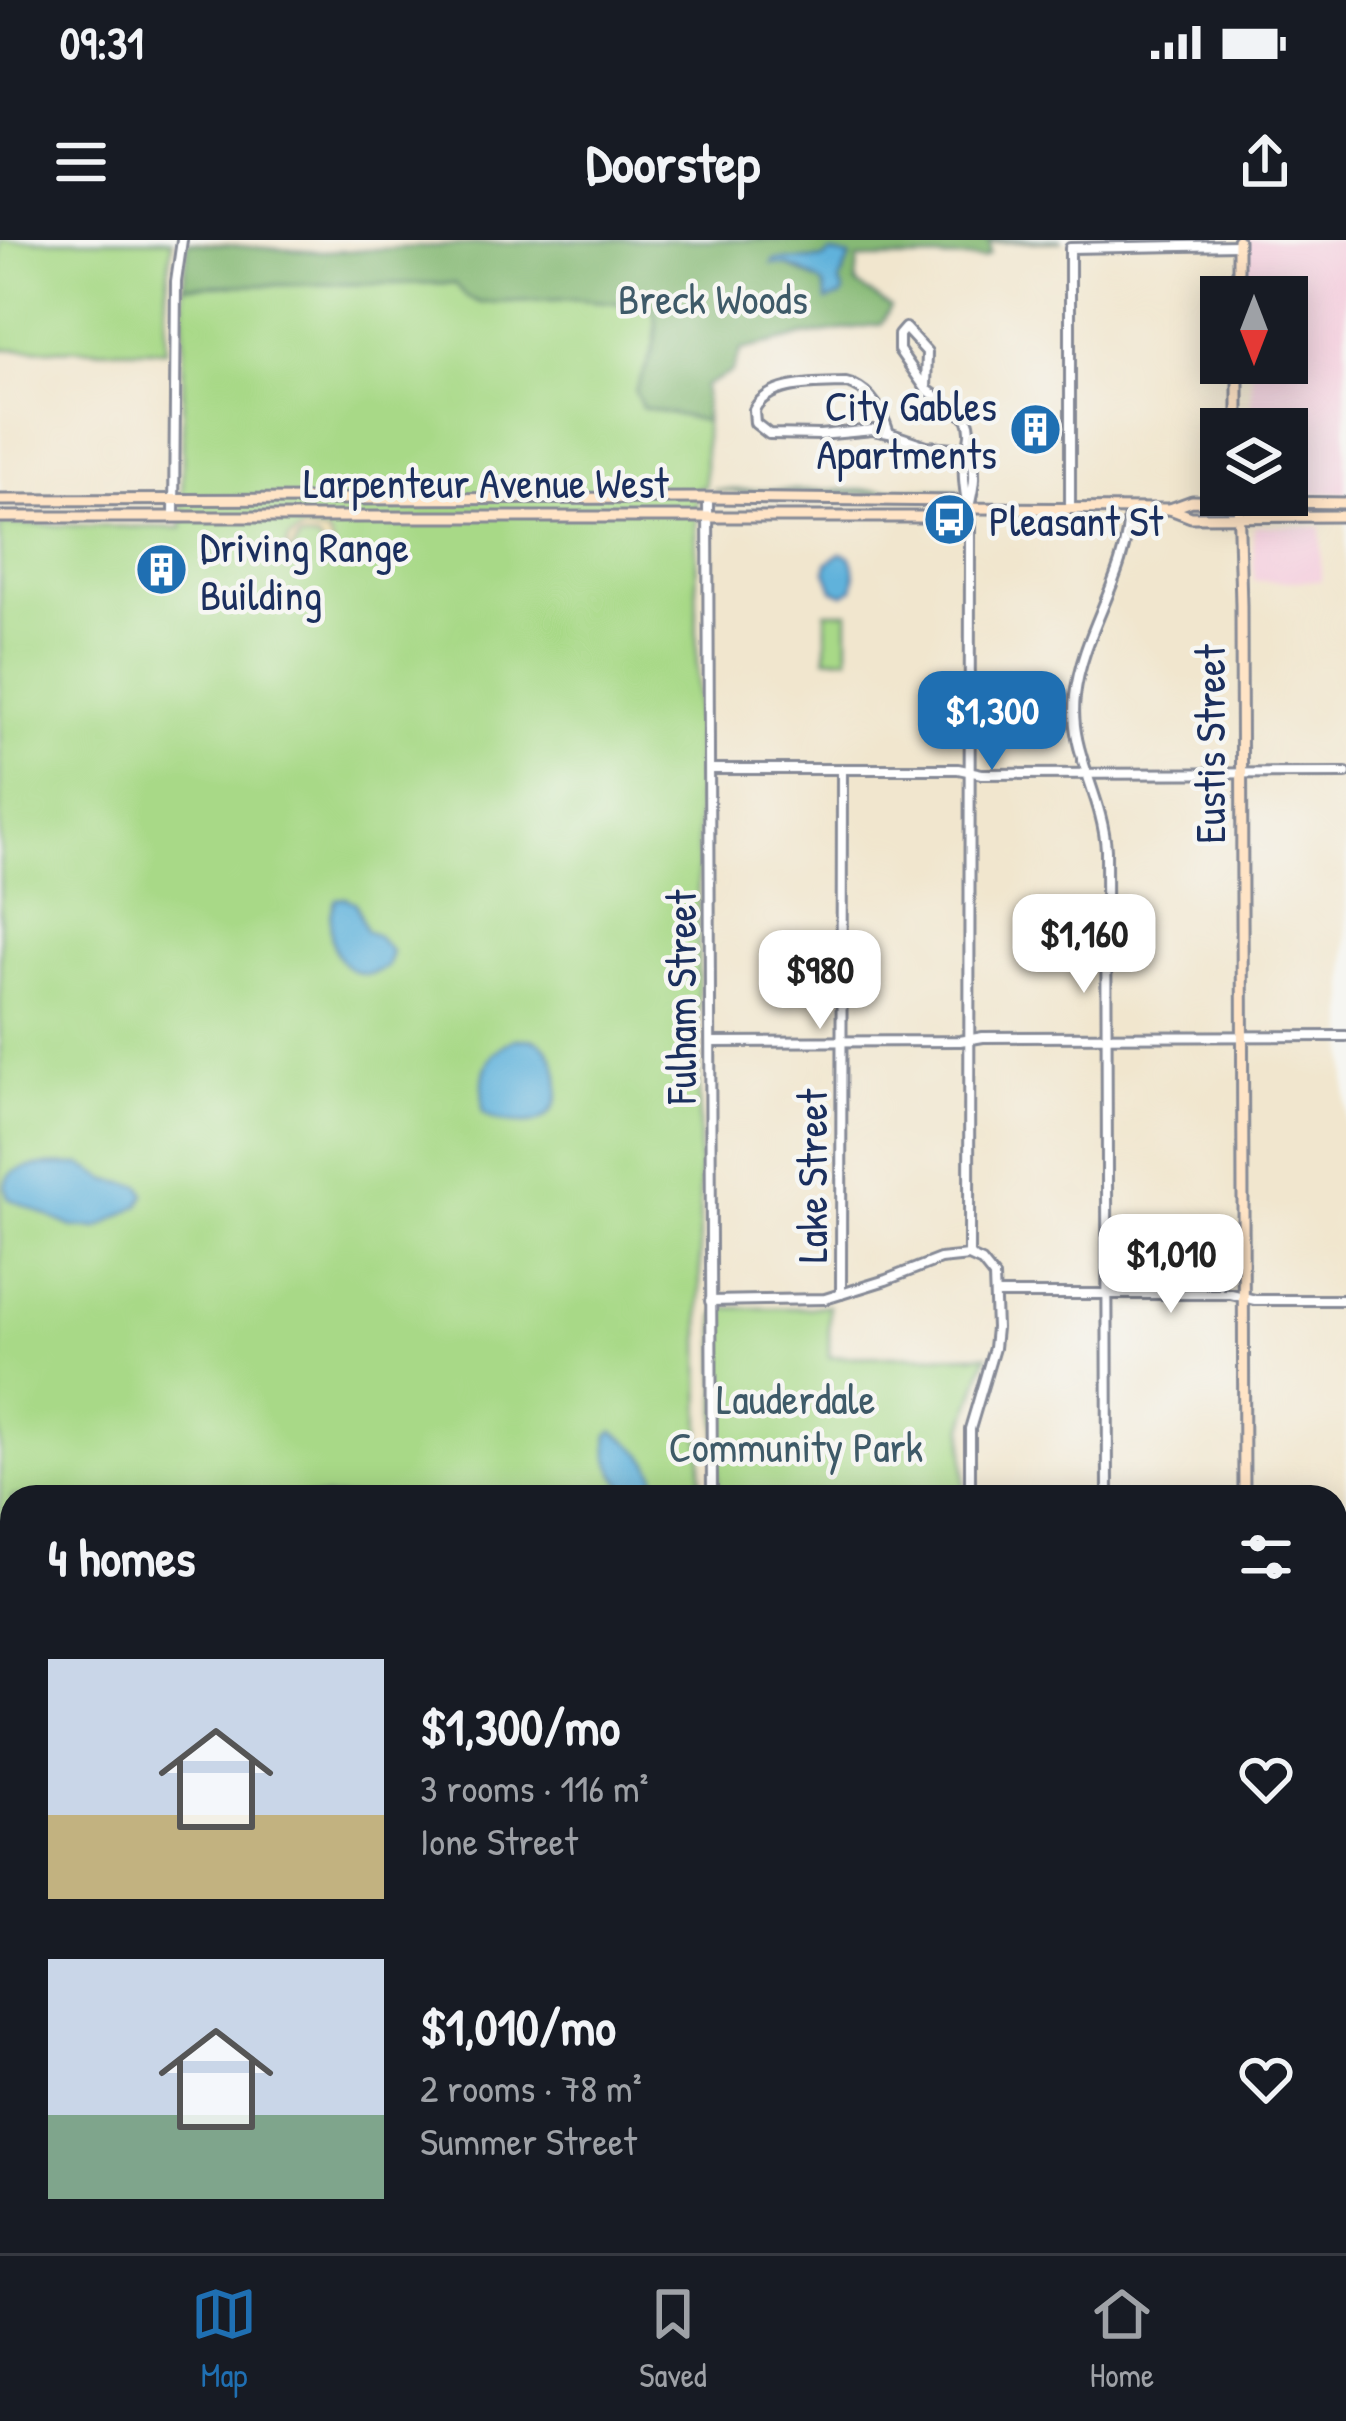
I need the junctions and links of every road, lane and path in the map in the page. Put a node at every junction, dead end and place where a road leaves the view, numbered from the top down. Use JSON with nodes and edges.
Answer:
{"nodes":[{"id":1,"x":182,"y":240,"type":"edge"},
{"id":2,"x":1238,"y":243,"type":"edge"},
{"id":3,"x":1238,"y":276,"type":"edge"},
{"id":4,"x":926,"y":389,"type":"junction"},
{"id":5,"x":889,"y":433,"type":"junction"},
{"id":6,"x":968,"y":449,"type":"junction"},
{"id":7,"x":174,"y":498,"type":"junction"},
{"id":8,"x":708,"y":498,"type":"junction"},
{"id":9,"x":0,"y":500,"type":"edge"},
{"id":10,"x":1200,"y":500,"type":"edge"},
{"id":11,"x":1308,"y":501,"type":"edge"},
{"id":12,"x":1346,"y":503,"type":"edge"},
{"id":13,"x":969,"y":508,"type":"junction"},
{"id":14,"x":1070,"y":509,"type":"junction"},
{"id":15,"x":1129,"y":509,"type":"junction"},
{"id":16,"x":1170,"y":509,"type":"junction"},
{"id":17,"x":174,"y":515,"type":"junction"},
{"id":18,"x":709,"y":515,"type":"junction"},
{"id":19,"x":1346,"y":516,"type":"edge"},
{"id":20,"x":0,"y":517,"type":"edge"},
{"id":21,"x":1238,"y":518,"type":"junction"},
{"id":22,"x":710,"y":769,"type":"junction"},
{"id":23,"x":842,"y":769,"type":"junction"},
{"id":24,"x":970,"y":771,"type":"junction"},
{"id":25,"x":1346,"y":773,"type":"edge"},
{"id":26,"x":1088,"y":774,"type":"junction"},
{"id":27,"x":1242,"y":774,"type":"junction"},
{"id":28,"x":1243,"y":1036,"type":"junction"},
{"id":29,"x":1346,"y":1036,"type":"edge"},
{"id":30,"x":1106,"y":1037,"type":"junction"},
{"id":31,"x":971,"y":1039,"type":"junction"},
{"id":32,"x":711,"y":1042,"type":"junction"},
{"id":33,"x":842,"y":1043,"type":"junction"},
{"id":34,"x":969,"y":1256,"type":"junction"},
{"id":35,"x":841,"y":1294,"type":"junction"},
{"id":36,"x":996,"y":1294,"type":"junction"},
{"id":37,"x":1107,"y":1295,"type":"junction"},
{"id":38,"x":1244,"y":1297,"type":"junction"},
{"id":39,"x":1346,"y":1300,"type":"edge"},
{"id":40,"x":710,"y":1301,"type":"junction"},
{"id":41,"x":712,"y":1485,"type":"edge"},
{"id":42,"x":970,"y":1485,"type":"edge"},
{"id":43,"x":1108,"y":1485,"type":"edge"},
{"id":44,"x":1244,"y":1485,"type":"edge"}],
"edges":[{"from":1,"to":7,"type":"street"},
{"from":2,"to":3,"type":"main road"},
{"from":2,"to":14,"type":"street"},
{"from":4,"to":4,"type":"street"},
{"from":4,"to":6,"type":"street"},
{"from":5,"to":5,"type":"street"},
{"from":5,"to":6,"type":"street"},
{"from":6,"to":13,"type":"street"},
{"from":7,"to":8,"type":"main road","name":"Larpenteur Avenue West"},
{"from":7,"to":9,"type":"main road","name":"Larpenteur Avenue West"},
{"from":7,"to":17,"type":"street"},
{"from":8,"to":13,"type":"main road","name":"Larpenteur Avenue West"},
{"from":8,"to":18,"type":"street","name":"Fulham Street"},
{"from":10,"to":16,"type":"main road","name":"Larpenteur Avenue West"},
{"from":11,"to":12,"type":"main road","name":"Larpenteur Avenue West"},
{"from":13,"to":14,"type":"main road","name":"Larpenteur Avenue West"},
{"from":13,"to":18,"type":"main road","name":"Larpenteur Avenue West"},
{"from":13,"to":24,"type":"street"},
{"from":14,"to":15,"type":"main road","name":"Larpenteur Avenue West"},
{"from":15,"to":16,"type":"main road","name":"Larpenteur Avenue West"},
{"from":15,"to":26,"type":"street"},
{"from":16,"to":21,"type":"main road","name":"Larpenteur Avenue West"},
{"from":17,"to":18,"type":"main road","name":"Larpenteur Avenue West"},
{"from":17,"to":20,"type":"main road","name":"Larpenteur Avenue West"},
{"from":18,"to":22,"type":"street","name":"Fulham Street"},
{"from":19,"to":21,"type":"main road","name":"Larpenteur Avenue West"},
{"from":21,"to":27,"type":"main road","name":"Eustis Street"},
{"from":22,"to":23,"type":"street"},
{"from":22,"to":32,"type":"street","name":"Fulham Street"},
{"from":23,"to":24,"type":"street"},
{"from":23,"to":33,"type":"street","name":"Lake Street"},
{"from":24,"to":26,"type":"street"},
{"from":24,"to":31,"type":"street"},
{"from":25,"to":27,"type":"street"},
{"from":26,"to":27,"type":"street"},
{"from":26,"to":30,"type":"street"},
{"from":27,"to":28,"type":"main road","name":"Eustis Street"},
{"from":28,"to":29,"type":"street"},
{"from":28,"to":30,"type":"street"},
{"from":28,"to":38,"type":"main road","name":"Eustis Street"},
{"from":30,"to":31,"type":"street"},
{"from":30,"to":37,"type":"street"},
{"from":31,"to":33,"type":"street"},
{"from":31,"to":34,"type":"street"},
{"from":32,"to":33,"type":"street"},
{"from":32,"to":40,"type":"street","name":"Fulham Street"},
{"from":33,"to":35,"type":"street","name":"Lake Street"},
{"from":34,"to":35,"type":"street"},
{"from":34,"to":36,"type":"street"},
{"from":35,"to":40,"type":"street"},
{"from":36,"to":37,"type":"street"},
{"from":36,"to":42,"type":"street"},
{"from":37,"to":38,"type":"street"},
{"from":37,"to":43,"type":"street"},
{"from":38,"to":39,"type":"street"},
{"from":38,"to":44,"type":"main road","name":"Eustis Street"},
{"from":40,"to":41,"type":"street","name":"Fulham Street"}]}
